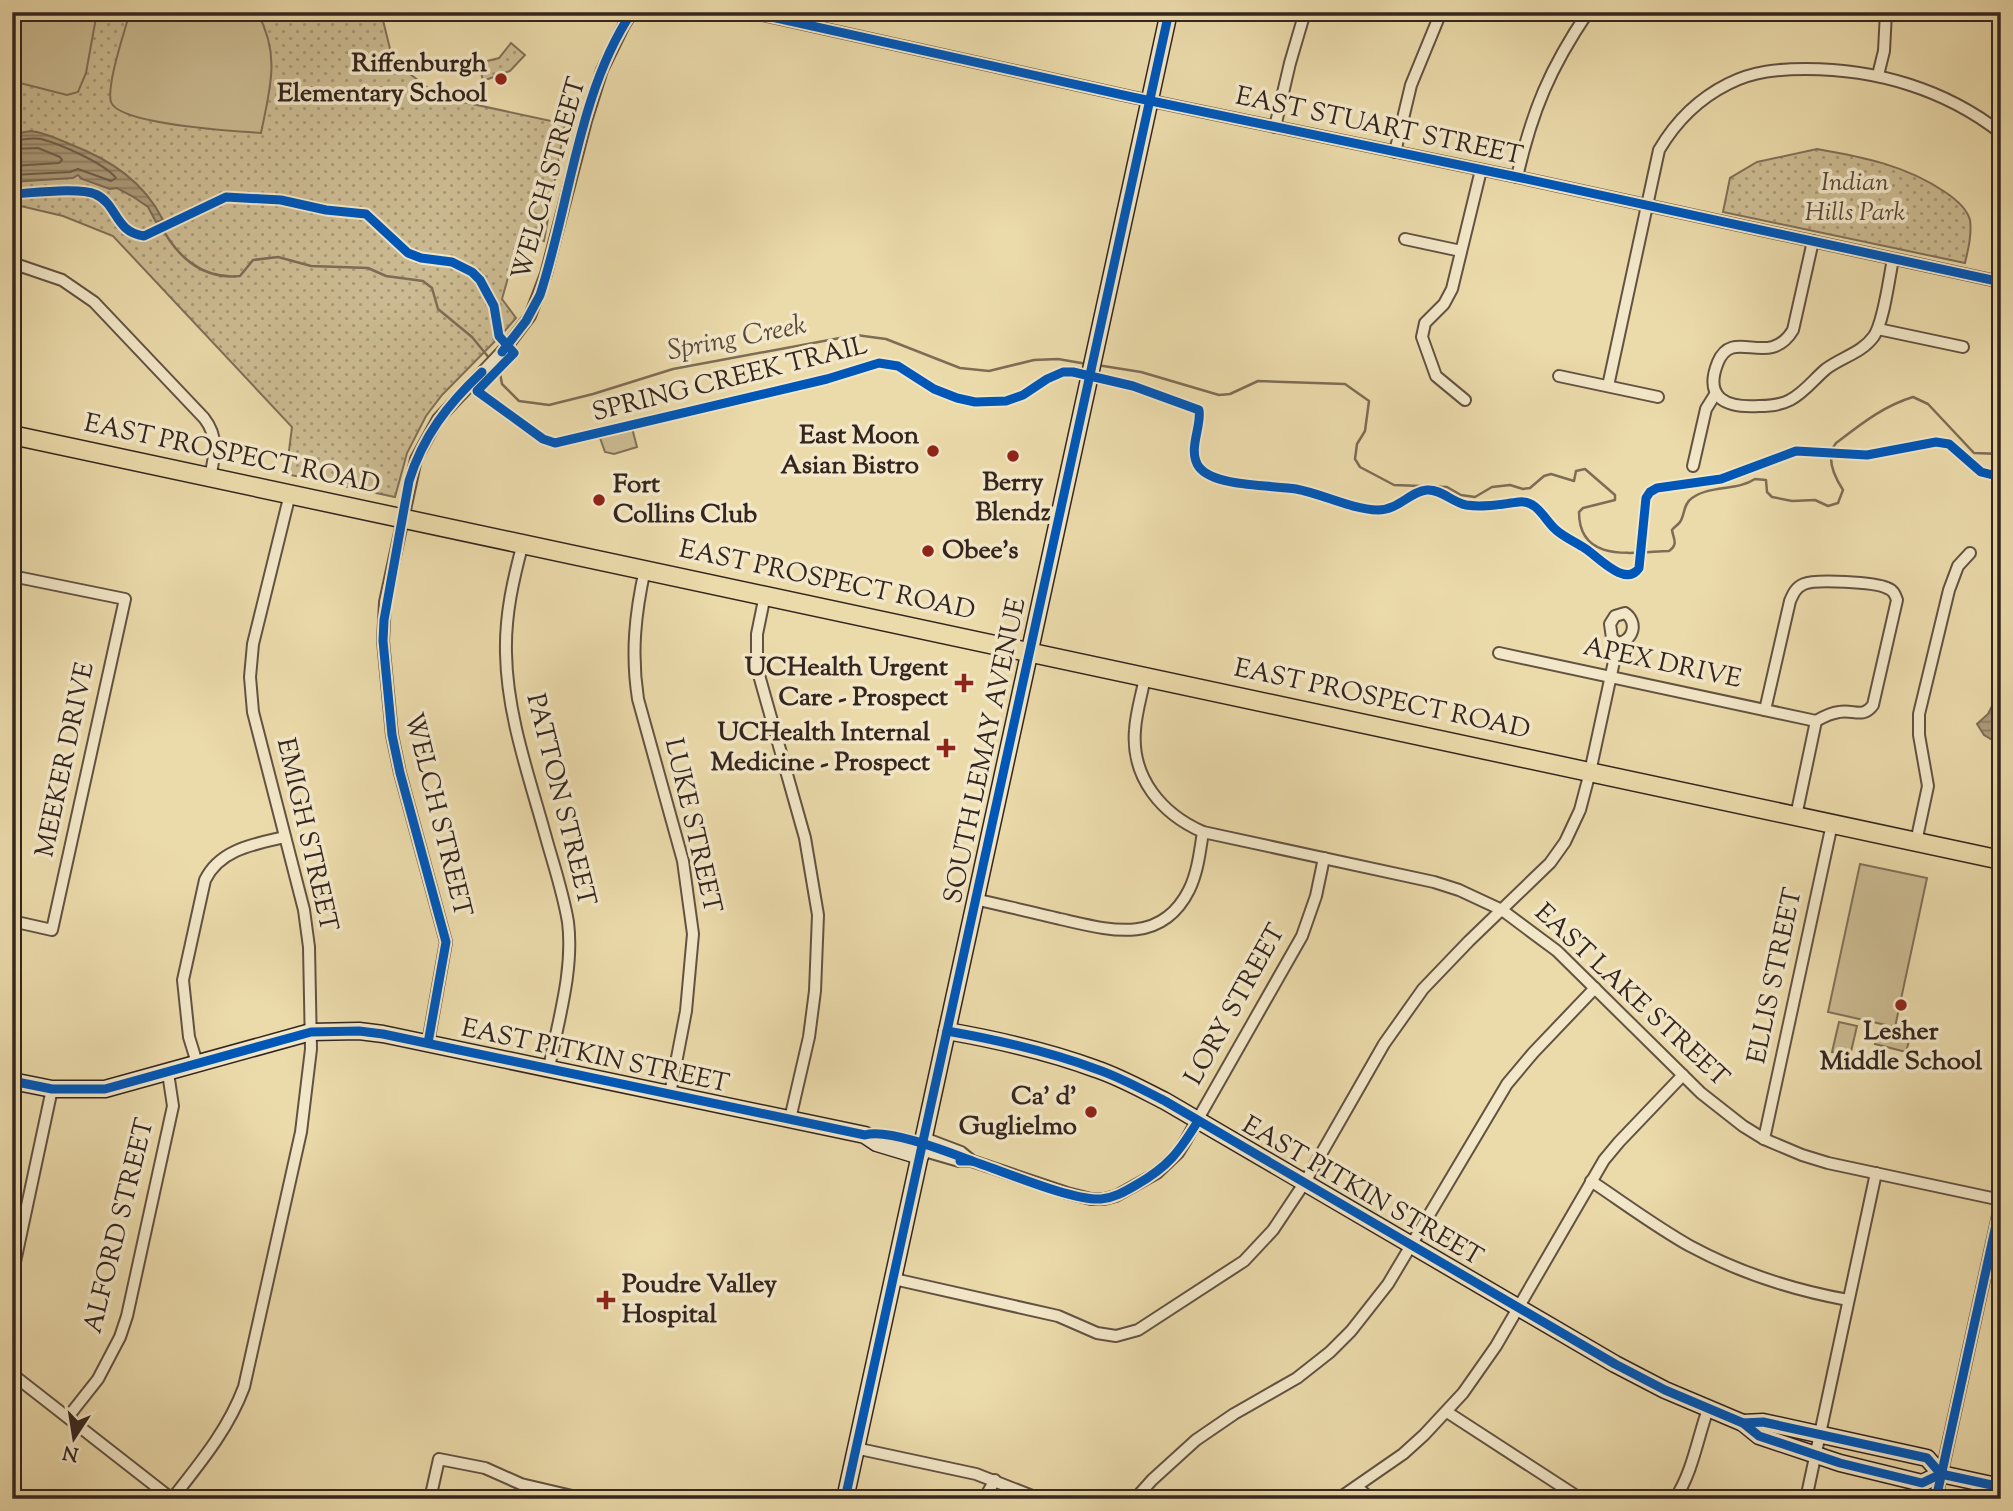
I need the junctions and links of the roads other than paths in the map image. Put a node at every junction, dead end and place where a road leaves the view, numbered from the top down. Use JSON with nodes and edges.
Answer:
{"nodes":[{"id":1,"x":632,"y":12,"type":"edge"},
{"id":2,"x":748,"y":12,"type":"edge"},
{"id":3,"x":1169,"y":12,"type":"edge"},
{"id":4,"x":1305,"y":12,"type":"edge"},
{"id":5,"x":1441,"y":12,"type":"edge"},
{"id":6,"x":1588,"y":12,"type":"edge"},
{"id":7,"x":1886,"y":12,"type":"edge"},
{"id":8,"x":1878,"y":75,"type":"junction"},
{"id":9,"x":1151,"y":101,"type":"junction"},
{"id":10,"x":1275,"y":127,"type":"junction"},
{"id":11,"x":2001,"y":133,"type":"edge"},
{"id":12,"x":1395,"y":152,"type":"junction"},
{"id":13,"x":1481,"y":170,"type":"junction"},
{"id":14,"x":1517,"y":177,"type":"junction"},
{"id":15,"x":1647,"y":206,"type":"junction"},
{"id":16,"x":1405,"y":239,"type":"dead end"},
{"id":17,"x":1813,"y":241,"type":"junction"},
{"id":18,"x":1461,"y":251,"type":"junction"},
{"id":19,"x":1893,"y":259,"type":"junction"},
{"id":20,"x":12,"y":263,"type":"edge"},
{"id":21,"x":2001,"y":282,"type":"edge"},
{"id":22,"x":1878,"y":329,"type":"junction"},
{"id":23,"x":1963,"y":347,"type":"dead end"},
{"id":24,"x":1559,"y":376,"type":"dead end"},
{"id":25,"x":1608,"y":386,"type":"junction"},
{"id":26,"x":1716,"y":393,"type":"junction"},
{"id":27,"x":1658,"y":397,"type":"dead end"},
{"id":28,"x":1465,"y":400,"type":"dead end"},
{"id":29,"x":12,"y":435,"type":"edge"},
{"id":30,"x":1693,"y":466,"type":"dead end"},
{"id":31,"x":210,"y":477,"type":"junction"},
{"id":32,"x":290,"y":495,"type":"junction"},
{"id":33,"x":402,"y":519,"type":"junction"},
{"id":34,"x":523,"y":543,"type":"junction"},
{"id":35,"x":1970,"y":553,"type":"dead end"},
{"id":36,"x":645,"y":569,"type":"junction"},
{"id":37,"x":12,"y":576,"type":"edge"},
{"id":38,"x":765,"y":595,"type":"junction"},
{"id":39,"x":1618,"y":643,"type":"dead end"},
{"id":40,"x":1029,"y":651,"type":"junction"},
{"id":41,"x":1499,"y":653,"type":"dead end"},
{"id":42,"x":1145,"y":677,"type":"junction"},
{"id":43,"x":1611,"y":677,"type":"junction"},
{"id":44,"x":1765,"y":710,"type":"junction"},
{"id":45,"x":1816,"y":720,"type":"junction"},
{"id":46,"x":1590,"y":772,"type":"junction"},
{"id":47,"x":1796,"y":816,"type":"junction"},
{"id":48,"x":1832,"y":824,"type":"junction"},
{"id":49,"x":1203,"y":832,"type":"junction"},
{"id":50,"x":285,"y":837,"type":"junction"},
{"id":51,"x":1916,"y":842,"type":"junction"},
{"id":52,"x":1324,"y":858,"type":"junction"},
{"id":53,"x":2001,"y":860,"type":"edge"},
{"id":54,"x":975,"y":899,"type":"junction"},
{"id":55,"x":1502,"y":910,"type":"junction"},
{"id":56,"x":12,"y":921,"type":"edge"},
{"id":57,"x":1595,"y":989,"type":"junction"},
{"id":58,"x":947,"y":1031,"type":"junction"},
{"id":59,"x":311,"y":1032,"type":"junction"},
{"id":60,"x":428,"y":1043,"type":"junction"},
{"id":61,"x":197,"y":1063,"type":"junction"},
{"id":62,"x":549,"y":1068,"type":"junction"},
{"id":63,"x":167,"y":1073,"type":"junction"},
{"id":64,"x":1683,"y":1075,"type":"junction"},
{"id":65,"x":12,"y":1081,"type":"edge"},
{"id":66,"x":52,"y":1089,"type":"junction"},
{"id":67,"x":670,"y":1094,"type":"junction"},
{"id":68,"x":790,"y":1119,"type":"junction"},
{"id":69,"x":1198,"y":1121,"type":"junction"},
{"id":70,"x":1764,"y":1139,"type":"junction"},
{"id":71,"x":922,"y":1147,"type":"junction"},
{"id":72,"x":1876,"y":1173,"type":"junction"},
{"id":73,"x":1591,"y":1181,"type":"junction"},
{"id":74,"x":1305,"y":1182,"type":"junction"},
{"id":75,"x":2001,"y":1201,"type":"edge"},
{"id":76,"x":1412,"y":1244,"type":"junction"},
{"id":77,"x":12,"y":1276,"type":"edge"},
{"id":78,"x":894,"y":1279,"type":"junction"},
{"id":79,"x":1848,"y":1300,"type":"junction"},
{"id":80,"x":1519,"y":1307,"type":"junction"},
{"id":81,"x":12,"y":1374,"type":"edge"},
{"id":82,"x":1708,"y":1409,"type":"junction"},
{"id":83,"x":1447,"y":1412,"type":"junction"},
{"id":84,"x":68,"y":1417,"type":"junction"},
{"id":85,"x":1743,"y":1423,"type":"junction"},
{"id":86,"x":1821,"y":1435,"type":"junction"},
{"id":87,"x":855,"y":1448,"type":"junction"},
{"id":88,"x":1817,"y":1456,"type":"junction"},
{"id":89,"x":1941,"y":1474,"type":"junction"},
{"id":90,"x":995,"y":1480,"type":"junction"},
{"id":91,"x":1356,"y":1487,"type":"junction"},
{"id":92,"x":2001,"y":1487,"type":"edge"},
{"id":93,"x":172,"y":1499,"type":"edge"},
{"id":94,"x":430,"y":1499,"type":"edge"},
{"id":95,"x":585,"y":1499,"type":"edge"},
{"id":96,"x":845,"y":1499,"type":"edge"},
{"id":97,"x":984,"y":1499,"type":"edge"},
{"id":98,"x":1040,"y":1499,"type":"edge"},
{"id":99,"x":1135,"y":1499,"type":"edge"},
{"id":100,"x":1338,"y":1499,"type":"edge"},
{"id":101,"x":1371,"y":1499,"type":"edge"},
{"id":102,"x":1581,"y":1499,"type":"edge"},
{"id":103,"x":1675,"y":1499,"type":"edge"},
{"id":104,"x":1806,"y":1499,"type":"edge"},
{"id":105,"x":1936,"y":1499,"type":"edge"}],
"edges":[{"from":1,"to":33,"type":"street","name":"WELCH STREET"},
{"from":2,"to":9,"type":"street","name":"EAST STUART STREET"},
{"from":3,"to":9,"type":"street","name":"SOUTH LEMAY AVENUE"},
{"from":4,"to":10,"type":"street"},
{"from":5,"to":12,"type":"street"},
{"from":6,"to":14,"type":"street"},
{"from":7,"to":8,"type":"street"},
{"from":8,"to":11,"type":"street"},
{"from":8,"to":15,"type":"street"},
{"from":9,"to":10,"type":"street","name":"EAST STUART STREET"},
{"from":9,"to":40,"type":"street","name":"SOUTH LEMAY AVENUE"},
{"from":10,"to":12,"type":"street","name":"EAST STUART STREET"},
{"from":12,"to":13,"type":"street","name":"EAST STUART STREET"},
{"from":13,"to":14,"type":"street","name":"EAST STUART STREET"},
{"from":13,"to":18,"type":"street"},
{"from":14,"to":15,"type":"street","name":"EAST STUART STREET"},
{"from":15,"to":17,"type":"street","name":"EAST STUART STREET"},
{"from":15,"to":25,"type":"street"},
{"from":16,"to":18,"type":"street"},
{"from":17,"to":19,"type":"street","name":"EAST STUART STREET"},
{"from":17,"to":26,"type":"street"},
{"from":18,"to":28,"type":"street"},
{"from":19,"to":21,"type":"street","name":"EAST STUART STREET"},
{"from":19,"to":22,"type":"street"},
{"from":20,"to":31,"type":"street"},
{"from":22,"to":23,"type":"street"},
{"from":22,"to":26,"type":"street"},
{"from":24,"to":25,"type":"street"},
{"from":25,"to":27,"type":"street"},
{"from":26,"to":30,"type":"street"},
{"from":29,"to":31,"type":"main road","name":"EAST PROSPECT ROAD"},
{"from":31,"to":32,"type":"main road","name":"EAST PROSPECT ROAD"},
{"from":32,"to":33,"type":"main road","name":"EAST PROSPECT ROAD"},
{"from":32,"to":50,"type":"street","name":"EMIGH STREET"},
{"from":33,"to":34,"type":"main road","name":"EAST PROSPECT ROAD"},
{"from":33,"to":60,"type":"street","name":"WELCH STREET"},
{"from":34,"to":36,"type":"main road","name":"EAST PROSPECT ROAD"},
{"from":34,"to":62,"type":"street","name":"PATTON STREET"},
{"from":35,"to":51,"type":"street"},
{"from":36,"to":38,"type":"main road","name":"EAST PROSPECT ROAD"},
{"from":36,"to":67,"type":"street","name":"LUKE STREET"},
{"from":37,"to":56,"type":"street","name":"MEEKER DRIVE"},
{"from":38,"to":40,"type":"main road","name":"EAST PROSPECT ROAD"},
{"from":38,"to":68,"type":"street"},
{"from":39,"to":43,"type":"street"},
{"from":40,"to":42,"type":"main road","name":"EAST PROSPECT ROAD"},
{"from":40,"to":54,"type":"street","name":"SOUTH LEMAY AVENUE"},
{"from":41,"to":43,"type":"street","name":"APEX DRIVE"},
{"from":42,"to":46,"type":"main road","name":"EAST PROSPECT ROAD"},
{"from":42,"to":49,"type":"street","name":"EAST LAKE STREET"},
{"from":43,"to":44,"type":"street","name":"APEX DRIVE"},
{"from":43,"to":46,"type":"street"},
{"from":44,"to":45,"type":"street","name":"APEX DRIVE"},
{"from":44,"to":45,"type":"street"},
{"from":45,"to":47,"type":"street"},
{"from":46,"to":47,"type":"main road","name":"EAST PROSPECT ROAD"},
{"from":46,"to":55,"type":"street"},
{"from":47,"to":48,"type":"main road","name":"EAST PROSPECT ROAD"},
{"from":48,"to":51,"type":"main road","name":"EAST PROSPECT ROAD"},
{"from":48,"to":70,"type":"street","name":"ELLIS STREET"},
{"from":49,"to":52,"type":"street","name":"EAST LAKE STREET"},
{"from":49,"to":54,"type":"street"},
{"from":50,"to":59,"type":"street","name":"EMIGH STREET"},
{"from":50,"to":61,"type":"street"},
{"from":51,"to":53,"type":"main road","name":"EAST PROSPECT ROAD"},
{"from":52,"to":55,"type":"street","name":"EAST LAKE STREET"},
{"from":52,"to":69,"type":"street","name":"LORY STREET"},
{"from":54,"to":58,"type":"street","name":"SOUTH LEMAY AVENUE"},
{"from":55,"to":57,"type":"street","name":"EAST LAKE STREET"},
{"from":55,"to":74,"type":"street"},
{"from":57,"to":64,"type":"street","name":"EAST LAKE STREET"},
{"from":57,"to":76,"type":"street"},
{"from":58,"to":69,"type":"street","name":"EAST PITKIN STREET"},
{"from":58,"to":71,"type":"street","name":"SOUTH LEMAY AVENUE"},
{"from":59,"to":60,"type":"street","name":"EAST PITKIN STREET"},
{"from":59,"to":61,"type":"street","name":"EAST PITKIN STREET"},
{"from":59,"to":93,"type":"street","name":"EMIGH STREET"},
{"from":60,"to":62,"type":"street","name":"EAST PITKIN STREET"},
{"from":61,"to":63,"type":"street","name":"EAST PITKIN STREET"},
{"from":62,"to":67,"type":"street","name":"EAST PITKIN STREET"},
{"from":63,"to":66,"type":"street","name":"EAST PITKIN STREET"},
{"from":63,"to":84,"type":"street","name":"ALFORD STREET"},
{"from":64,"to":70,"type":"street","name":"EAST LAKE STREET"},
{"from":64,"to":73,"type":"street"},
{"from":65,"to":66,"type":"street","name":"EAST PITKIN STREET"},
{"from":66,"to":77,"type":"street"},
{"from":67,"to":68,"type":"street","name":"EAST PITKIN STREET"},
{"from":68,"to":71,"type":"street","name":"EAST PITKIN STREET"},
{"from":69,"to":71,"type":"street","name":"LORY STREET"},
{"from":69,"to":74,"type":"street","name":"EAST PITKIN STREET"},
{"from":70,"to":72,"type":"street","name":"EAST LAKE STREET"},
{"from":71,"to":78,"type":"street","name":"SOUTH LEMAY AVENUE"},
{"from":72,"to":75,"type":"street","name":"EAST LAKE STREET"},
{"from":72,"to":79,"type":"street"},
{"from":73,"to":79,"type":"street"},
{"from":73,"to":80,"type":"street"},
{"from":74,"to":76,"type":"street","name":"EAST PITKIN STREET"},
{"from":74,"to":78,"type":"street"},
{"from":75,"to":89,"type":"street"},
{"from":76,"to":80,"type":"street","name":"EAST PITKIN STREET"},
{"from":76,"to":99,"type":"street"},
{"from":78,"to":87,"type":"street","name":"SOUTH LEMAY AVENUE"},
{"from":79,"to":86,"type":"street"},
{"from":80,"to":82,"type":"street","name":"EAST PITKIN STREET"},
{"from":80,"to":83,"type":"street"},
{"from":81,"to":84,"type":"street"},
{"from":82,"to":85,"type":"street","name":"EAST PITKIN STREET"},
{"from":82,"to":103,"type":"street"},
{"from":83,"to":91,"type":"street"},
{"from":83,"to":102,"type":"street"},
{"from":84,"to":93,"type":"street"},
{"from":85,"to":86,"type":"street","name":"EAST PITKIN STREET"},
{"from":85,"to":88,"type":"street","name":"EAST PITKIN STREET"},
{"from":86,"to":88,"type":"street"},
{"from":86,"to":89,"type":"street","name":"EAST PITKIN STREET"},
{"from":87,"to":90,"type":"street"},
{"from":87,"to":96,"type":"street","name":"SOUTH LEMAY AVENUE"},
{"from":88,"to":89,"type":"street","name":"EAST PITKIN STREET"},
{"from":88,"to":104,"type":"street"},
{"from":89,"to":92,"type":"street","name":"EAST PITKIN STREET"},
{"from":89,"to":105,"type":"street"},
{"from":90,"to":97,"type":"street"},
{"from":90,"to":98,"type":"street"},
{"from":91,"to":100,"type":"street"},
{"from":91,"to":101,"type":"street"},
{"from":94,"to":95,"type":"street"}]}
